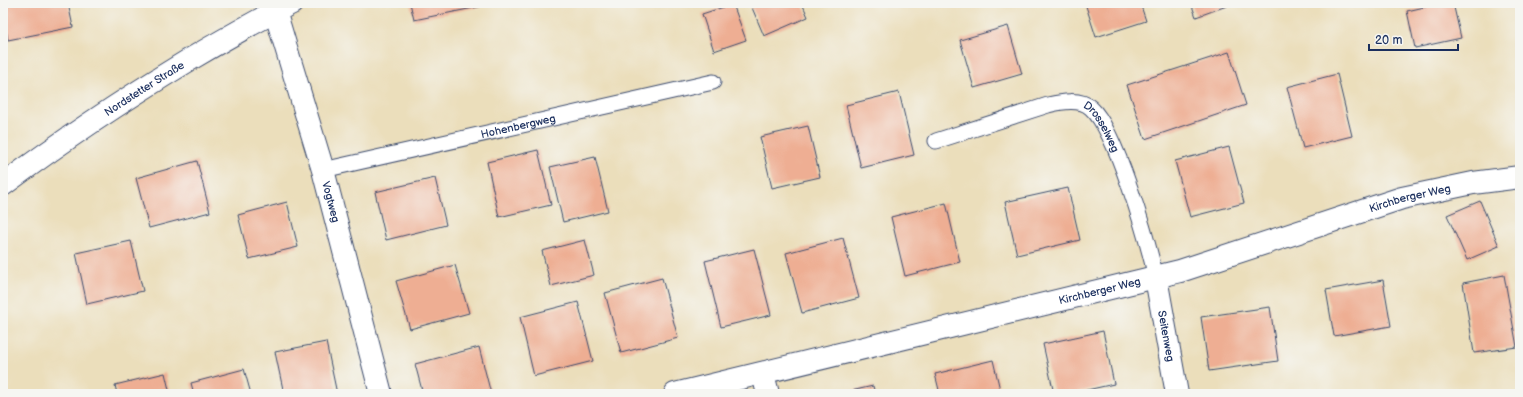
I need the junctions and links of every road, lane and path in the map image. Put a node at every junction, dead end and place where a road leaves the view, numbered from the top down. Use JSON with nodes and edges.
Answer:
{"nodes":[{"id":1,"x":284,"y":7,"type":"edge"},
{"id":2,"x":713,"y":82,"type":"dead end"},
{"id":3,"x":936,"y":141,"type":"dead end"},
{"id":4,"x":322,"y":170,"type":"junction"},
{"id":5,"x":1520,"y":177,"type":"edge"},
{"id":6,"x":3,"y":185,"type":"edge"},
{"id":7,"x":1156,"y":278,"type":"junction"},
{"id":8,"x":765,"y":384,"type":"edge"},
{"id":9,"x":381,"y":394,"type":"edge"},
{"id":10,"x":675,"y":394,"type":"edge"},
{"id":11,"x":1177,"y":394,"type":"edge"}],
"edges":[{"from":1,"to":4,"type":"street","name":"Vogtweg"},
{"from":1,"to":6,"type":"street","name":"Nordstetter Straße"},
{"from":2,"to":4,"type":"lane","name":"Hohenbergweg"},
{"from":3,"to":7,"type":"lane","name":"Drosselweg"},
{"from":4,"to":9,"type":"street","name":"Vogtweg"},
{"from":5,"to":7,"type":"street","name":"Kirchberger Weg"},
{"from":7,"to":8,"type":"street","name":"Kirchberger Weg"},
{"from":7,"to":11,"type":"street","name":"Seitenweg"},
{"from":8,"to":10,"type":"street","name":"Kirchberger Weg"}]}
